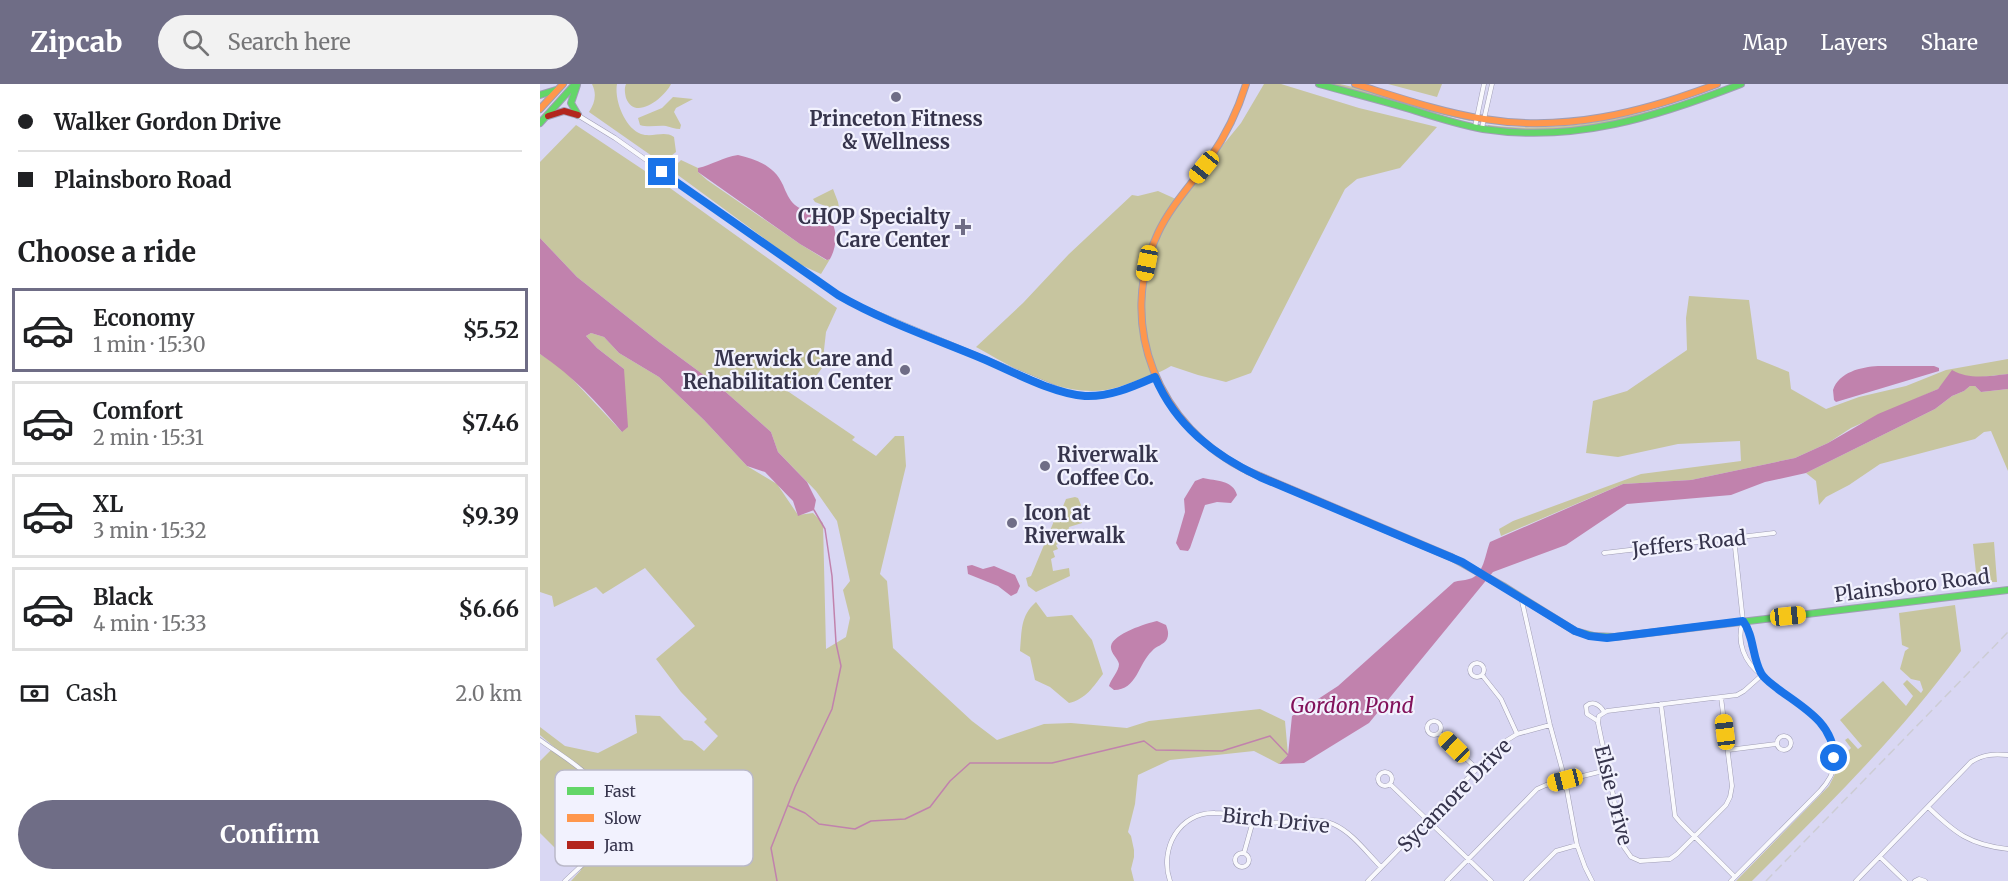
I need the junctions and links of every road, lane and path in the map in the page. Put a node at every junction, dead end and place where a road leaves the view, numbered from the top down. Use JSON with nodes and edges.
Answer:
{"nodes":[{"id":1,"x":576,"y":84,"type":"edge"},
{"id":2,"x":1246,"y":84,"type":"edge"},
{"id":3,"x":1319,"y":84,"type":"edge"},
{"id":4,"x":1355,"y":84,"type":"edge"},
{"id":5,"x":1484,"y":84,"type":"edge"},
{"id":6,"x":1492,"y":84,"type":"edge"},
{"id":7,"x":1717,"y":84,"type":"edge"},
{"id":8,"x":1741,"y":84,"type":"edge"},
{"id":9,"x":560,"y":86,"type":"edge"},
{"id":10,"x":540,"y":95,"type":"edge"},
{"id":11,"x":540,"y":109,"type":"edge"},
{"id":12,"x":578,"y":115,"type":"junction"},
{"id":13,"x":546,"y":116,"type":"junction"},
{"id":14,"x":1480,"y":119,"type":"junction"},
{"id":15,"x":540,"y":123,"type":"edge"},
{"id":16,"x":1479,"y":128,"type":"junction"},
{"id":17,"x":1155,"y":377,"type":"junction"},
{"id":18,"x":1774,"y":533,"type":"dead end"},
{"id":19,"x":1734,"y":538,"type":"junction"},
{"id":20,"x":1604,"y":553,"type":"dead end"},
{"id":21,"x":2008,"y":591,"type":"edge"},
{"id":22,"x":1521,"y":597,"type":"junction"},
{"id":23,"x":1743,"y":621,"type":"junction"},
{"id":24,"x":1482,"y":675,"type":"dead end"},
{"id":25,"x":1762,"y":675,"type":"junction"},
{"id":26,"x":1721,"y":697,"type":"junction"},
{"id":27,"x":1661,"y":704,"type":"junction"},
{"id":28,"x":1604,"y":712,"type":"junction"},
{"id":29,"x":1598,"y":721,"type":"junction"},
{"id":30,"x":1550,"y":725,"type":"junction"},
{"id":31,"x":1439,"y":733,"type":"dead end"},
{"id":32,"x":1517,"y":734,"type":"junction"},
{"id":33,"x":540,"y":740,"type":"edge"},
{"id":34,"x":1776,"y":744,"type":"dead end"},
{"id":35,"x":1728,"y":750,"type":"junction"},
{"id":36,"x":2008,"y":755,"type":"edge"},
{"id":37,"x":1476,"y":768,"type":"junction"},
{"id":38,"x":579,"y":770,"type":"edge"},
{"id":39,"x":1607,"y":770,"type":"junction"},
{"id":40,"x":1565,"y":780,"type":"junction"},
{"id":41,"x":1390,"y":783,"type":"dead end"},
{"id":42,"x":1928,"y":807,"type":"junction"},
{"id":43,"x":1427,"y":820,"type":"junction"},
{"id":44,"x":1253,"y":821,"type":"junction"},
{"id":45,"x":1694,"y":837,"type":"junction"},
{"id":46,"x":1577,"y":845,"type":"junction"},
{"id":47,"x":2008,"y":849,"type":"edge"},
{"id":48,"x":1244,"y":854,"type":"dead end"},
{"id":49,"x":1880,"y":857,"type":"junction"},
{"id":50,"x":1468,"y":860,"type":"junction"},
{"id":51,"x":580,"y":866,"type":"edge"},
{"id":52,"x":1381,"y":867,"type":"junction"},
{"id":53,"x":1736,"y":877,"type":"junction"},
{"id":54,"x":565,"y":881,"type":"edge"},
{"id":55,"x":1170,"y":881,"type":"edge"},
{"id":56,"x":1368,"y":881,"type":"edge"},
{"id":57,"x":1447,"y":881,"type":"edge"},
{"id":58,"x":1491,"y":881,"type":"edge"},
{"id":59,"x":1526,"y":881,"type":"edge"},
{"id":60,"x":1592,"y":881,"type":"edge"},
{"id":61,"x":1731,"y":881,"type":"edge"},
{"id":62,"x":1856,"y":881,"type":"edge"},
{"id":63,"x":1905,"y":881,"type":"edge"},
{"id":64,"x":1915,"y":881,"type":"edge"},
{"id":65,"x":1925,"y":881,"type":"edge"}],
"edges":[{"from":1,"to":12,"type":"main road"},
{"from":1,"to":13,"type":"main road"},
{"from":2,"to":17,"type":"main road","name":"Plainsboro Road"},
{"from":3,"to":16,"type":"main road"},
{"from":4,"to":14,"type":"main road"},
{"from":5,"to":14,"type":"street"},
{"from":6,"to":14,"type":"street"},
{"from":7,"to":14,"type":"main road"},
{"from":8,"to":16,"type":"main road"},
{"from":9,"to":10,"type":"main road"},
{"from":9,"to":11,"type":"main road"},
{"from":12,"to":13,"type":"main road"},
{"from":12,"to":17,"type":"street"},
{"from":13,"to":15,"type":"main road"},
{"from":14,"to":16,"type":"street"},
{"from":17,"to":22,"type":"main road","name":"Plainsboro Road"},
{"from":18,"to":19,"type":"street","name":"Jeffers Road"},
{"from":19,"to":20,"type":"street","name":"Jeffers Road"},
{"from":19,"to":23,"type":"street"},
{"from":21,"to":23,"type":"main road","name":"Plainsboro Road"},
{"from":22,"to":23,"type":"main road","name":"Plainsboro Road"},
{"from":22,"to":30,"type":"street"},
{"from":23,"to":25,"type":"street"},
{"from":23,"to":25,"type":"street"},
{"from":24,"to":32,"type":"street"},
{"from":25,"to":26,"type":"street","name":"Elsie Drive"},
{"from":25,"to":53,"type":"street"},
{"from":26,"to":27,"type":"street","name":"Elsie Drive"},
{"from":26,"to":35,"type":"street","name":"Elsie Drive"},
{"from":27,"to":28,"type":"street","name":"Elsie Drive"},
{"from":27,"to":45,"type":"street"},
{"from":28,"to":29,"type":"street","name":"Elsie Drive"},
{"from":28,"to":29,"type":"street","name":"Elsie Drive"},
{"from":29,"to":39,"type":"street","name":"Elsie Drive"},
{"from":30,"to":32,"type":"street","name":"Sycamore Drive"},
{"from":30,"to":40,"type":"street"},
{"from":31,"to":37,"type":"street"},
{"from":32,"to":37,"type":"street","name":"Sycamore Drive"},
{"from":33,"to":38,"type":"street"},
{"from":34,"to":35,"type":"street"},
{"from":35,"to":45,"type":"street","name":"Elsie Drive"},
{"from":36,"to":42,"type":"street"},
{"from":37,"to":43,"type":"street","name":"Sycamore Drive"},
{"from":39,"to":40,"type":"street"},
{"from":39,"to":45,"type":"street","name":"Elsie Drive"},
{"from":40,"to":46,"type":"street"},
{"from":40,"to":50,"type":"street"},
{"from":41,"to":43,"type":"street"},
{"from":42,"to":47,"type":"street"},
{"from":42,"to":49,"type":"street"},
{"from":43,"to":50,"type":"street"},
{"from":43,"to":52,"type":"street","name":"Sycamore Drive"},
{"from":44,"to":48,"type":"street"},
{"from":44,"to":52,"type":"street","name":"Birch Drive"},
{"from":44,"to":55,"type":"street","name":"Birch Drive"},
{"from":45,"to":53,"type":"street"},
{"from":46,"to":59,"type":"street"},
{"from":46,"to":60,"type":"street"},
{"from":49,"to":62,"type":"street"},
{"from":49,"to":63,"type":"street"},
{"from":50,"to":57,"type":"street"},
{"from":50,"to":58,"type":"street"},
{"from":51,"to":54,"type":"street"},
{"from":52,"to":56,"type":"street","name":"Sycamore Drive"},
{"from":53,"to":61,"type":"street"},
{"from":64,"to":65,"type":"street"}]}
